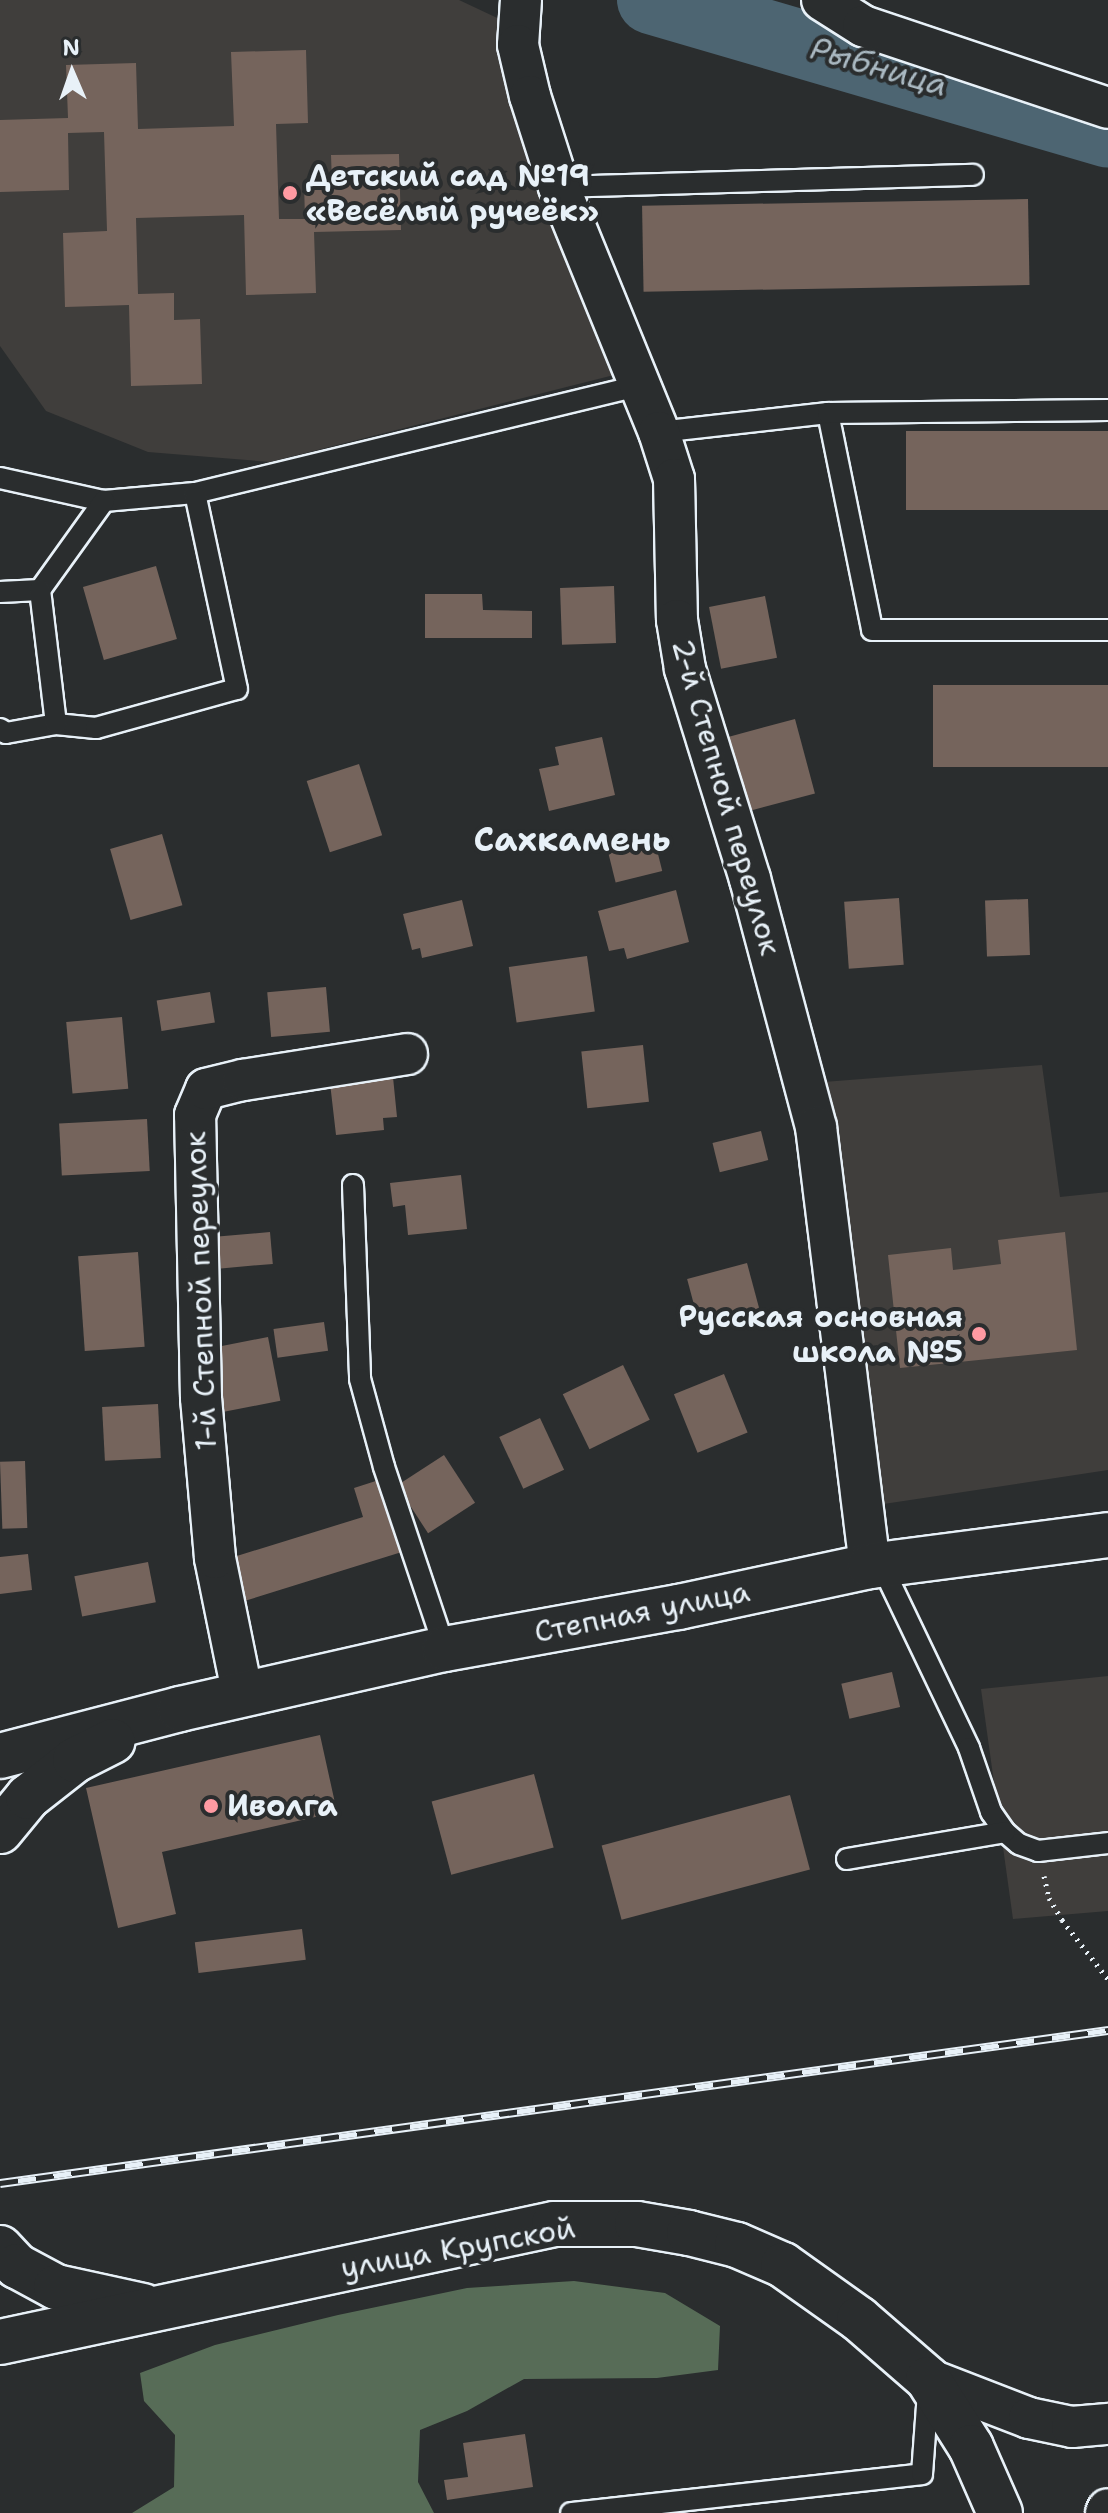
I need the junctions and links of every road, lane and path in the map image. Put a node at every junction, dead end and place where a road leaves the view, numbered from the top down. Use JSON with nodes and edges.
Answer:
{"nodes":[{"id":1,"x":521,"y":0,"type":"edge"},
{"id":2,"x":822,"y":0,"type":"edge"},
{"id":3,"x":1108,"y":108,"type":"edge"},
{"id":4,"x":973,"y":175,"type":"dead end"},
{"id":5,"x":559,"y":187,"type":"junction"},
{"id":6,"x":638,"y":386,"type":"junction"},
{"id":7,"x":1108,"y":410,"type":"edge"},
{"id":8,"x":828,"y":413,"type":"junction"},
{"id":9,"x":659,"y":432,"type":"junction"},
{"id":10,"x":0,"y":478,"type":"edge"},
{"id":11,"x":195,"y":493,"type":"junction"},
{"id":12,"x":104,"y":501,"type":"junction"},
{"id":13,"x":40,"y":590,"type":"junction"},
{"id":14,"x":0,"y":592,"type":"edge"},
{"id":15,"x":1108,"y":630,"type":"edge"},
{"id":16,"x":56,"y":724,"type":"junction"},
{"id":17,"x":2,"y":735,"type":"edge"},
{"id":18,"x":407,"y":1054,"type":"dead end"},
{"id":19,"x":353,"y":1185,"type":"dead end"},
{"id":20,"x":1108,"y":1535,"type":"edge"},
{"id":21,"x":876,"y":1565,"type":"junction"},
{"id":22,"x":445,"y":1649,"type":"junction"},
{"id":23,"x":243,"y":1696,"type":"junction"},
{"id":24,"x":180,"y":1709,"type":"junction"},
{"id":25,"x":0,"y":1756,"type":"edge"},
{"id":26,"x":0,"y":1831,"type":"edge"},
{"id":27,"x":1005,"y":1832,"type":"junction"},
{"id":28,"x":1108,"y":1843,"type":"edge"},
{"id":29,"x":1038,"y":1851,"type":"junction"},
{"id":30,"x":847,"y":1859,"type":"dead end"},
{"id":31,"x":1108,"y":1979,"type":"edge"},
{"id":32,"x":0,"y":2248,"type":"edge"},
{"id":33,"x":157,"y":2309,"type":"junction"},
{"id":34,"x":0,"y":2342,"type":"edge"},
{"id":35,"x":928,"y":2379,"type":"junction"},
{"id":36,"x":1108,"y":2424,"type":"edge"},
{"id":37,"x":571,"y":2513,"type":"edge"},
{"id":38,"x":1000,"y":2513,"type":"edge"}],
"edges":[{"from":1,"to":5,"type":"street","name":"2-й Степной переулок"},
{"from":2,"to":3,"type":"street"},
{"from":4,"to":5,"type":"lane"},
{"from":5,"to":6,"type":"street","name":"2-й Степной переулок"},
{"from":6,"to":9,"type":"street","name":"2-й Степной переулок"},
{"from":6,"to":11,"type":"lane"},
{"from":7,"to":8,"type":"lane"},
{"from":8,"to":9,"type":"lane"},
{"from":8,"to":15,"type":"lane"},
{"from":9,"to":21,"type":"street","name":"2-й Степной переулок"},
{"from":10,"to":12,"type":"lane"},
{"from":11,"to":12,"type":"lane"},
{"from":11,"to":16,"type":"lane"},
{"from":12,"to":13,"type":"lane"},
{"from":13,"to":14,"type":"lane"},
{"from":13,"to":16,"type":"lane"},
{"from":16,"to":17,"type":"lane"},
{"from":18,"to":23,"type":"street","name":"1-й Степной переулок"},
{"from":19,"to":22,"type":"lane"},
{"from":20,"to":21,"type":"main road","name":"Степная улица"},
{"from":21,"to":22,"type":"main road","name":"Степная улица"},
{"from":21,"to":27,"type":"lane"},
{"from":22,"to":23,"type":"main road","name":"Степная улица"},
{"from":23,"to":24,"type":"main road","name":"Степная улица"},
{"from":24,"to":25,"type":"main road","name":"Степная улица"},
{"from":24,"to":26,"type":"main road","name":"Степная улица"},
{"from":27,"to":29,"type":"lane"},
{"from":27,"to":30,"type":"lane"},
{"from":28,"to":29,"type":"lane"},
{"from":29,"to":31,"type":"path"},
{"from":32,"to":33,"type":"main road","name":"улица Крупской"},
{"from":33,"to":34,"type":"main road"},
{"from":33,"to":35,"type":"main road","name":"улица Крупской"},
{"from":35,"to":36,"type":"street"},
{"from":35,"to":37,"type":"lane"},
{"from":35,"to":38,"type":"main road","name":"улица Крупской"}]}
